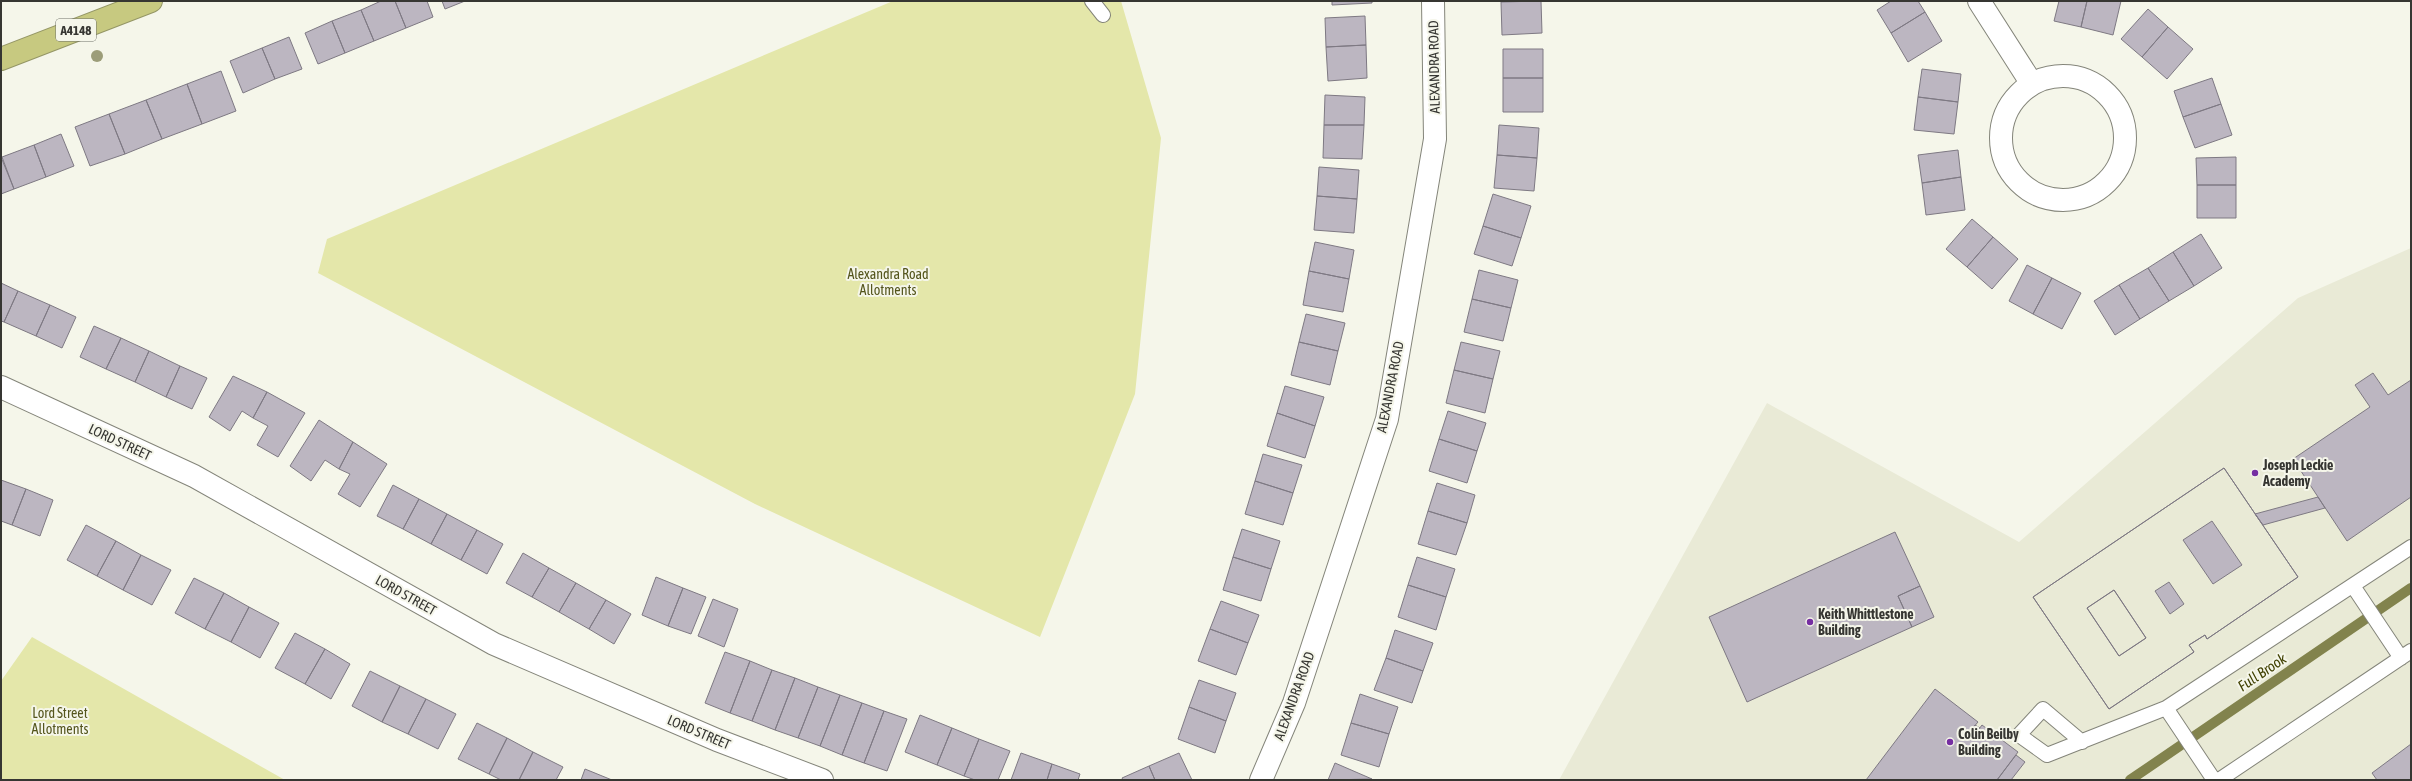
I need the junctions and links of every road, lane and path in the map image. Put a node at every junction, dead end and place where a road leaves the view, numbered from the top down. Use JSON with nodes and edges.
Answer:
{"nodes":[{"id":1,"x":151,"y":1,"type":"edge"},
{"id":2,"x":1092,"y":1,"type":"edge"},
{"id":3,"x":1433,"y":1,"type":"edge"},
{"id":4,"x":1979,"y":1,"type":"edge"},
{"id":5,"x":1102,"y":15,"type":"dead end"},
{"id":6,"x":1,"y":59,"type":"edge"},
{"id":7,"x":2032,"y":84,"type":"junction"},
{"id":8,"x":1,"y":387,"type":"edge"},
{"id":9,"x":2411,"y":547,"type":"edge"},
{"id":10,"x":2355,"y":590,"type":"junction"},
{"id":11,"x":2406,"y":655,"type":"edge"},
{"id":12,"x":2166,"y":708,"type":"junction"},
{"id":13,"x":2082,"y":742,"type":"dead end"},
{"id":14,"x":822,"y":780,"type":"edge"},
{"id":15,"x":1261,"y":780,"type":"edge"},
{"id":16,"x":2214,"y":780,"type":"edge"},
{"id":17,"x":2220,"y":780,"type":"edge"}],
"edges":[{"from":1,"to":6,"type":"highway","number":"A4148"},
{"from":2,"to":5,"type":"lane"},
{"from":3,"to":15,"type":"street","name":"ALEXANDRA ROAD"},
{"from":4,"to":7,"type":"street"},
{"from":7,"to":7,"type":"street"},
{"from":8,"to":14,"type":"street","name":"LORD STREET"},
{"from":9,"to":10,"type":"lane"},
{"from":10,"to":11,"type":"lane"},
{"from":10,"to":12,"type":"lane"},
{"from":11,"to":17,"type":"lane"},
{"from":12,"to":13,"type":"lane"},
{"from":12,"to":16,"type":"lane"}]}
